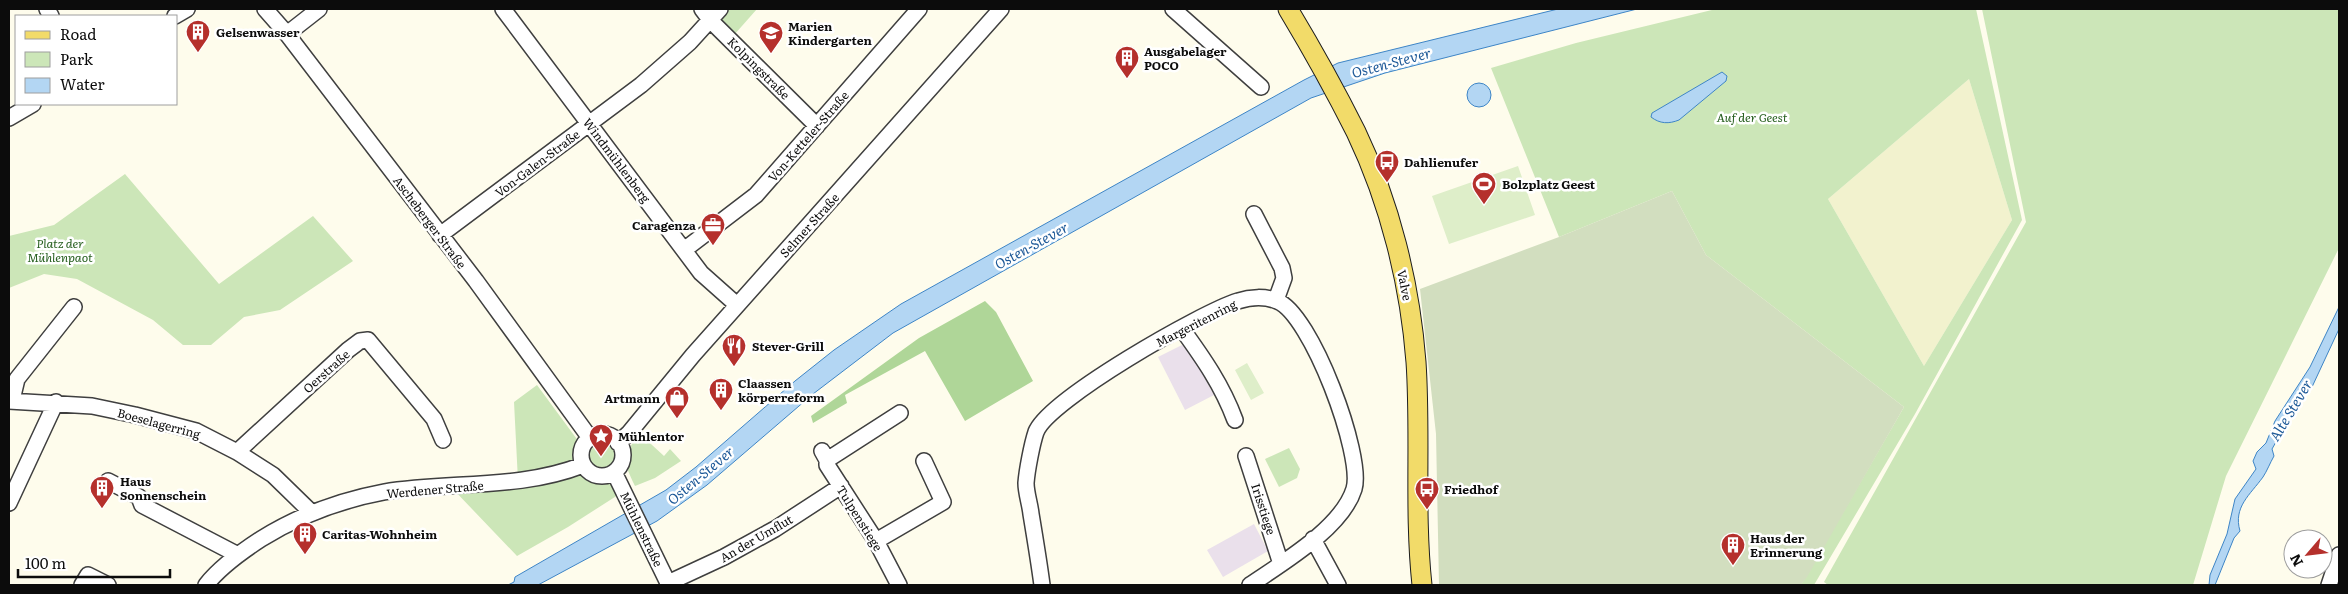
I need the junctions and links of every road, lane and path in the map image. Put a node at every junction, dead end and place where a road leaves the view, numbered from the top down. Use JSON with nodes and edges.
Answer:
{"nodes":[{"id":1,"x":265,"y":9,"type":"edge"},
{"id":2,"x":319,"y":9,"type":"edge"},
{"id":3,"x":503,"y":9,"type":"edge"},
{"id":4,"x":919,"y":9,"type":"edge"},
{"id":5,"x":1001,"y":9,"type":"edge"},
{"id":6,"x":1173,"y":9,"type":"edge"},
{"id":7,"x":1288,"y":9,"type":"edge"},
{"id":8,"x":711,"y":13,"type":"edge"},
{"id":9,"x":286,"y":34,"type":"junction"},
{"id":10,"x":1261,"y":87,"type":"dead end"},
{"id":11,"x":31,"y":105,"type":"edge"},
{"id":12,"x":9,"y":118,"type":"edge"},
{"id":13,"x":590,"y":124,"type":"junction"},
{"id":14,"x":817,"y":126,"type":"junction"},
{"id":15,"x":1254,"y":214,"type":"dead end"},
{"id":16,"x":440,"y":235,"type":"junction"},
{"id":17,"x":684,"y":250,"type":"junction"},
{"id":18,"x":1276,"y":300,"type":"junction"},
{"id":19,"x":737,"y":305,"type":"junction"},
{"id":20,"x":74,"y":307,"type":"dead end"},
{"id":21,"x":1182,"y":329,"type":"junction"},
{"id":22,"x":10,"y":401,"type":"edge"},
{"id":23,"x":56,"y":402,"type":"junction"},
{"id":24,"x":900,"y":413,"type":"dead end"},
{"id":25,"x":1235,"y":420,"type":"dead end"},
{"id":26,"x":590,"y":438,"type":"junction"},
{"id":27,"x":443,"y":440,"type":"dead end"},
{"id":28,"x":618,"y":443,"type":"junction"},
{"id":29,"x":237,"y":452,"type":"junction"},
{"id":30,"x":1246,"y":456,"type":"dead end"},
{"id":31,"x":924,"y":461,"type":"dead end"},
{"id":32,"x":583,"y":464,"type":"junction"},
{"id":33,"x":614,"y":472,"type":"junction"},
{"id":34,"x":108,"y":481,"type":"dead end"},
{"id":35,"x":840,"y":486,"type":"junction"},
{"id":36,"x":9,"y":503,"type":"edge"},
{"id":37,"x":311,"y":512,"type":"junction"},
{"id":38,"x":1313,"y":539,"type":"junction"},
{"id":39,"x":876,"y":541,"type":"junction"},
{"id":40,"x":238,"y":554,"type":"junction"},
{"id":41,"x":2339,"y":554,"type":"edge"},
{"id":42,"x":1281,"y":564,"type":"junction"},
{"id":43,"x":669,"y":584,"type":"edge"},
{"id":44,"x":82,"y":585,"type":"edge"},
{"id":45,"x":108,"y":585,"type":"edge"},
{"id":46,"x":206,"y":585,"type":"edge"},
{"id":47,"x":899,"y":585,"type":"edge"},
{"id":48,"x":1042,"y":585,"type":"edge"},
{"id":49,"x":1250,"y":585,"type":"edge"},
{"id":50,"x":1338,"y":585,"type":"edge"},
{"id":51,"x":1422,"y":585,"type":"edge"},
{"id":52,"x":2329,"y":585,"type":"edge"}],
"edges":[{"from":1,"to":9,"type":"street","name":"Ascheberger Straße"},
{"from":2,"to":9,"type":"street"},
{"from":3,"to":13,"type":"street","name":"Windmühlenberg"},
{"from":4,"to":14,"type":"street","name":"Von-Ketteler-Straße"},
{"from":5,"to":19,"type":"street","name":"Selmer Straße"},
{"from":6,"to":10,"type":"street"},
{"from":7,"to":51,"type":"main road","name":"Valve"},
{"from":8,"to":13,"type":"street","name":"Von-Galen-Straße"},
{"from":8,"to":14,"type":"street","name":"Kolpingstraße"},
{"from":9,"to":16,"type":"street","name":"Ascheberger Straße"},
{"from":11,"to":12,"type":"street"},
{"from":13,"to":16,"type":"street","name":"Von-Galen-Straße"},
{"from":13,"to":17,"type":"street","name":"Windmühlenberg"},
{"from":14,"to":17,"type":"street","name":"Von-Ketteler-Straße"},
{"from":15,"to":18,"type":"street"},
{"from":16,"to":26,"type":"street","name":"Ascheberger Straße"},
{"from":17,"to":19,"type":"street","name":"Windmühlenberg"},
{"from":18,"to":21,"type":"street","name":"Margeritenring"},
{"from":18,"to":38,"type":"street"},
{"from":19,"to":28,"type":"street","name":"Selmer Straße"},
{"from":20,"to":22,"type":"street","name":"Boeselagerring"},
{"from":21,"to":25,"type":"street"},
{"from":21,"to":48,"type":"street","name":"Margeritenring"},
{"from":22,"to":23,"type":"street","name":"Boeselagerring"},
{"from":23,"to":29,"type":"street","name":"Boeselagerring"},
{"from":23,"to":36,"type":"street"},
{"from":24,"to":35,"type":"street","name":"Tulpenstiege"},
{"from":26,"to":28,"type":"street"},
{"from":26,"to":32,"type":"street"},
{"from":27,"to":29,"type":"street","name":"Oerstraße"},
{"from":28,"to":33,"type":"street"},
{"from":29,"to":37,"type":"street","name":"Boeselagerring"},
{"from":30,"to":42,"type":"street","name":"Irisstiege"},
{"from":31,"to":39,"type":"street"},
{"from":32,"to":33,"type":"street"},
{"from":32,"to":37,"type":"street","name":"Werdener Straße"},
{"from":33,"to":43,"type":"street","name":"Mühlenstraße"},
{"from":34,"to":40,"type":"street"},
{"from":35,"to":39,"type":"street","name":"Tulpenstiege"},
{"from":35,"to":43,"type":"street","name":"An der Umflut"},
{"from":37,"to":40,"type":"street","name":"Werdener Straße"},
{"from":38,"to":42,"type":"street"},
{"from":38,"to":50,"type":"street"},
{"from":39,"to":47,"type":"street","name":"Tulpenstiege"},
{"from":40,"to":46,"type":"street","name":"Werdener Straße"},
{"from":41,"to":52,"type":"street"},
{"from":42,"to":49,"type":"street"},
{"from":44,"to":45,"type":"street"}]}
